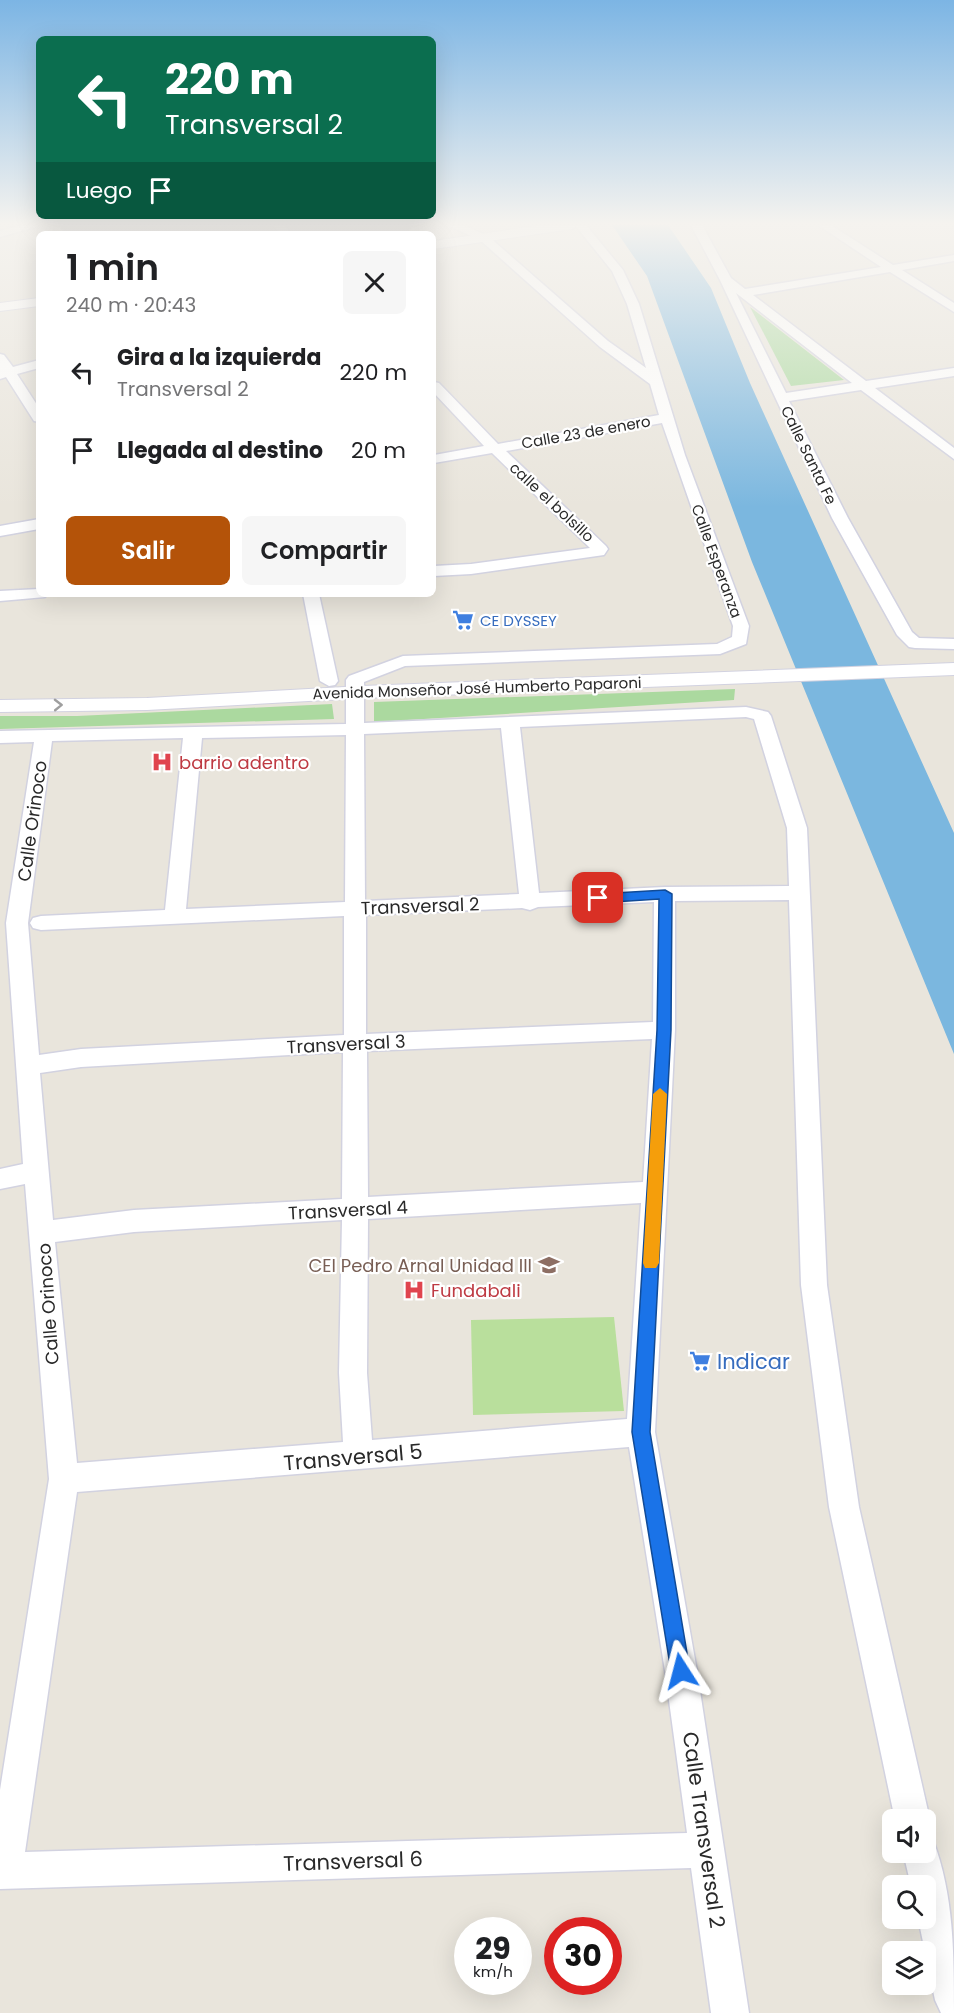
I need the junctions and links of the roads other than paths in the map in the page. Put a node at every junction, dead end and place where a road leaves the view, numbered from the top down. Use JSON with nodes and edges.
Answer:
{"nodes":[{"id":1,"x":575,"y":319,"type":"edge"},
{"id":2,"x":637,"y":319,"type":"edge"},
{"id":3,"x":743,"y":319,"type":"edge"},
{"id":4,"x":778,"y":319,"type":"edge"},
{"id":5,"x":0,"y":358,"type":"edge"},
{"id":6,"x":36,"y":365,"type":"edge"},
{"id":7,"x":954,"y":372,"type":"edge"},
{"id":8,"x":5,"y":374,"type":"edge"},
{"id":9,"x":656,"y":382,"type":"junction"},
{"id":10,"x":866,"y":386,"type":"junction"},
{"id":11,"x":436,"y":388,"type":"edge"},
{"id":12,"x":781,"y":398,"type":"junction"},
{"id":13,"x":36,"y":414,"type":"edge"},
{"id":14,"x":667,"y":418,"type":"junction"},
{"id":15,"x":494,"y":448,"type":"junction"},
{"id":16,"x":954,"y":455,"type":"edge"},
{"id":17,"x":436,"y":459,"type":"edge"},
{"id":18,"x":36,"y":525,"type":"edge"},
{"id":19,"x":0,"y":531,"type":"edge"},
{"id":20,"x":436,"y":571,"type":"edge"},
{"id":21,"x":36,"y":594,"type":"edge"},
{"id":22,"x":0,"y":596,"type":"edge"},
{"id":23,"x":312,"y":597,"type":"edge"},
{"id":24,"x":954,"y":644,"type":"edge"},
{"id":25,"x":954,"y":658,"type":"edge"},
{"id":26,"x":890,"y":665,"type":"junction"},
{"id":27,"x":954,"y":669,"type":"edge"},
{"id":28,"x":329,"y":681,"type":"junction"},
{"id":29,"x":354,"y":686,"type":"junction"},
{"id":30,"x":0,"y":690,"type":"edge"},
{"id":31,"x":0,"y":706,"type":"edge"},
{"id":32,"x":510,"y":724,"type":"junction"},
{"id":33,"x":353,"y":729,"type":"junction"},
{"id":34,"x":193,"y":732,"type":"junction"},
{"id":35,"x":44,"y":735,"type":"junction"},
{"id":36,"x":0,"y":737,"type":"edge"},
{"id":37,"x":799,"y":893,"type":"junction"},
{"id":38,"x":665,"y":894,"type":"junction"},
{"id":39,"x":530,"y":903,"type":"junction"},
{"id":40,"x":355,"y":908,"type":"junction"},
{"id":41,"x":175,"y":917,"type":"junction"},
{"id":42,"x":41,"y":923,"type":"dead end"},
{"id":43,"x":664,"y":1030,"type":"junction"},
{"id":44,"x":355,"y":1042,"type":"junction"},
{"id":45,"x":30,"y":1065,"type":"junction"},
{"id":46,"x":38,"y":1172,"type":"junction"},
{"id":47,"x":0,"y":1179,"type":"edge"},
{"id":48,"x":654,"y":1192,"type":"junction"},
{"id":49,"x":356,"y":1209,"type":"junction"},
{"id":50,"x":43,"y":1232,"type":"junction"},
{"id":51,"x":641,"y":1432,"type":"junction"},
{"id":52,"x":358,"y":1456,"type":"junction"},
{"id":53,"x":64,"y":1479,"type":"junction"},
{"id":54,"x":912,"y":1809,"type":"edge"},
{"id":55,"x":707,"y":1850,"type":"junction"},
{"id":56,"x":923,"y":1863,"type":"edge"},
{"id":57,"x":3,"y":1871,"type":"edge"},
{"id":58,"x":954,"y":2000,"type":"edge"},
{"id":59,"x":730,"y":2013,"type":"edge"}],
"edges":[{"from":1,"to":9,"type":"street"},
{"from":2,"to":9,"type":"street","name":"Calle Esperanza"},
{"from":3,"to":12,"type":"street","name":"Calle Santa Fe"},
{"from":4,"to":10,"type":"street"},
{"from":5,"to":8,"type":"street"},
{"from":6,"to":8,"type":"street"},
{"from":7,"to":10,"type":"street"},
{"from":8,"to":13,"type":"street"},
{"from":9,"to":14,"type":"street","name":"Calle Esperanza"},
{"from":10,"to":12,"type":"street"},
{"from":10,"to":16,"type":"street"},
{"from":11,"to":15,"type":"street","name":"calle el bolsillo"},
{"from":12,"to":24,"type":"street","name":"Calle Santa Fe"},
{"from":14,"to":15,"type":"street","name":"Calle 23 de enero"},
{"from":14,"to":29,"type":"street","name":"Calle Esperanza"},
{"from":15,"to":17,"type":"street","name":"Calle 23 de enero"},
{"from":15,"to":20,"type":"street","name":"calle el bolsillo"},
{"from":18,"to":19,"type":"street"},
{"from":21,"to":22,"type":"street"},
{"from":23,"to":28,"type":"street"},
{"from":25,"to":26,"type":"street","name":"Avenida Monseñor José Humberto Paparoni"},
{"from":26,"to":27,"type":"street","name":"Avenida Monseñor José Humberto Paparoni"},
{"from":26,"to":29,"type":"street","name":"Avenida Monseñor José Humberto Paparoni"},
{"from":28,"to":29,"type":"street","name":"Avenida Monseñor José Humberto Paparoni"},
{"from":28,"to":30,"type":"street","name":"Avenida Monseñor José Humberto Paparoni"},
{"from":31,"to":29,"type":"street","name":"Avenida Monseñor José Humberto Paparoni","one_way":true},
{"from":29,"to":33,"type":"street"},
{"from":32,"to":33,"type":"street"},
{"from":32,"to":37,"type":"street"},
{"from":32,"to":39,"type":"street"},
{"from":33,"to":34,"type":"street"},
{"from":33,"to":40,"type":"street"},
{"from":34,"to":35,"type":"street"},
{"from":34,"to":41,"type":"street"},
{"from":35,"to":36,"type":"street"},
{"from":35,"to":45,"type":"street","name":"Calle Orinoco"},
{"from":37,"to":38,"type":"street","name":"Transversal 2"},
{"from":37,"to":54,"type":"street"},
{"from":38,"to":39,"type":"street","name":"Transversal 2"},
{"from":38,"to":43,"type":"street","name":"Calle Transversal 2"},
{"from":39,"to":40,"type":"street","name":"Transversal 2"},
{"from":40,"to":41,"type":"street","name":"Transversal 2"},
{"from":40,"to":44,"type":"street"},
{"from":41,"to":42,"type":"street","name":"Transversal 2"},
{"from":43,"to":44,"type":"street","name":"Transversal 3"},
{"from":43,"to":48,"type":"street","name":"Calle Transversal 2"},
{"from":44,"to":45,"type":"street","name":"Transversal 3"},
{"from":44,"to":49,"type":"street"},
{"from":45,"to":46,"type":"street","name":"Calle Orinoco"},
{"from":46,"to":47,"type":"street"},
{"from":46,"to":50,"type":"street","name":"Calle Orinoco"},
{"from":48,"to":49,"type":"street","name":"Transversal 4"},
{"from":48,"to":51,"type":"street","name":"Calle Transversal 2"},
{"from":49,"to":50,"type":"street","name":"Transversal 4"},
{"from":49,"to":52,"type":"street"},
{"from":50,"to":53,"type":"street","name":"Calle Orinoco"},
{"from":51,"to":52,"type":"street","name":"Transversal 5"},
{"from":51,"to":55,"type":"street","name":"Calle Transversal 2"},
{"from":52,"to":53,"type":"street","name":"Transversal 5"},
{"from":53,"to":57,"type":"street","name":"Calle Orinoco"},
{"from":55,"to":57,"type":"street","name":"Transversal 6"},
{"from":55,"to":59,"type":"street","name":"Calle Transversal 2"},
{"from":56,"to":58,"type":"street"}]}
